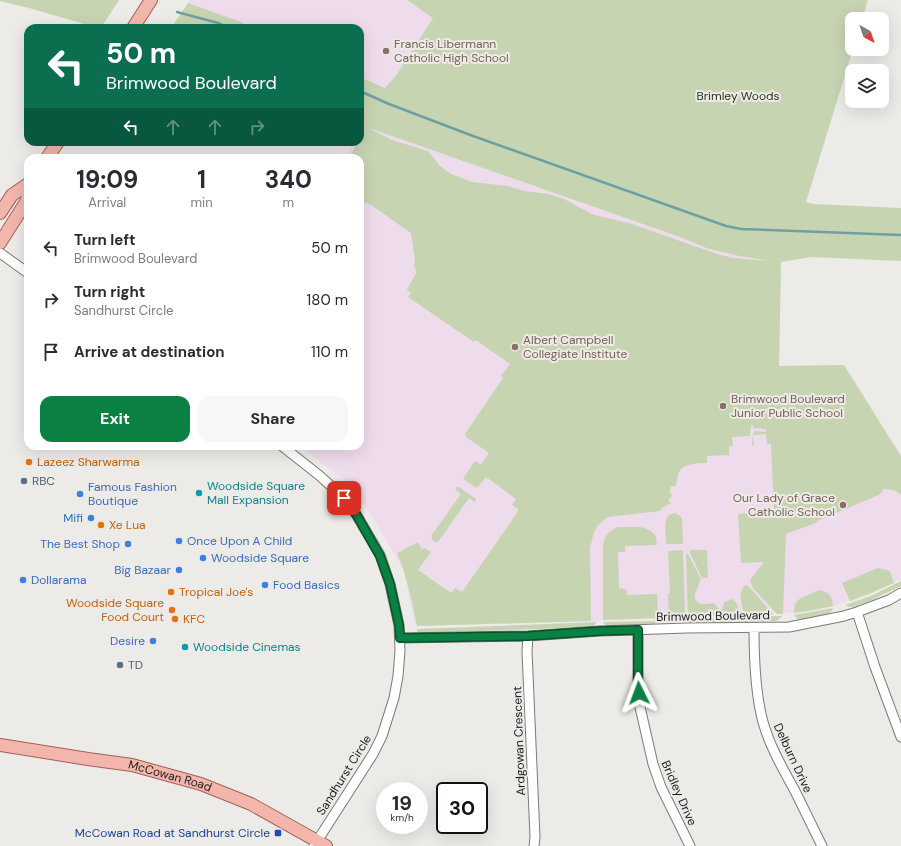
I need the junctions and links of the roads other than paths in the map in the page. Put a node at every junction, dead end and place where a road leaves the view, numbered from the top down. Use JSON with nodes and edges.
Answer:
{"nodes":[{"id":1,"x":151,"y":0,"type":"edge"},
{"id":2,"x":136,"y":24,"type":"edge"},
{"id":3,"x":24,"y":187,"type":"edge"},
{"id":4,"x":24,"y":205,"type":"edge"},
{"id":5,"x":0,"y":214,"type":"edge"},
{"id":6,"x":0,"y":243,"type":"edge"},
{"id":7,"x":0,"y":253,"type":"edge"},
{"id":8,"x":24,"y":270,"type":"edge"},
{"id":9,"x":287,"y":450,"type":"edge"},
{"id":10,"x":901,"y":593,"type":"edge"},
{"id":11,"x":857,"y":612,"type":"junction"},
{"id":12,"x":754,"y":628,"type":"junction"},
{"id":13,"x":638,"y":630,"type":"junction"},
{"id":14,"x":528,"y":636,"type":"junction"},
{"id":15,"x":400,"y":638,"type":"junction"},
{"id":16,"x":900,"y":732,"type":"edge"},
{"id":17,"x":0,"y":746,"type":"edge"},
{"id":18,"x":319,"y":844,"type":"edge"},
{"id":19,"x":534,"y":846,"type":"edge"},
{"id":20,"x":690,"y":846,"type":"edge"},
{"id":21,"x":822,"y":846,"type":"edge"}],
"edges":[{"from":1,"to":2,"type":"main road"},
{"from":3,"to":5,"type":"main road"},
{"from":4,"to":6,"type":"main road"},
{"from":7,"to":8,"type":"street"},
{"from":9,"to":15,"type":"street","name":"Sandhurst Circle"},
{"from":10,"to":11,"type":"street","name":"Brimwood Boulevard"},
{"from":11,"to":12,"type":"street","name":"Brimwood Boulevard"},
{"from":11,"to":16,"type":"street"},
{"from":12,"to":13,"type":"street","name":"Brimwood Boulevard"},
{"from":12,"to":21,"type":"street","name":"Delburn Drive"},
{"from":13,"to":14,"type":"street","name":"Brimwood Boulevard"},
{"from":13,"to":20,"type":"street","name":"Bridley Drive"},
{"from":14,"to":15,"type":"street","name":"Brimwood Boulevard"},
{"from":14,"to":19,"type":"street","name":"Ardgowan Crescent"},
{"from":15,"to":18,"type":"street","name":"Sandhurst Circle"},
{"from":17,"to":18,"type":"main road","name":"McCowan Road"}]}
